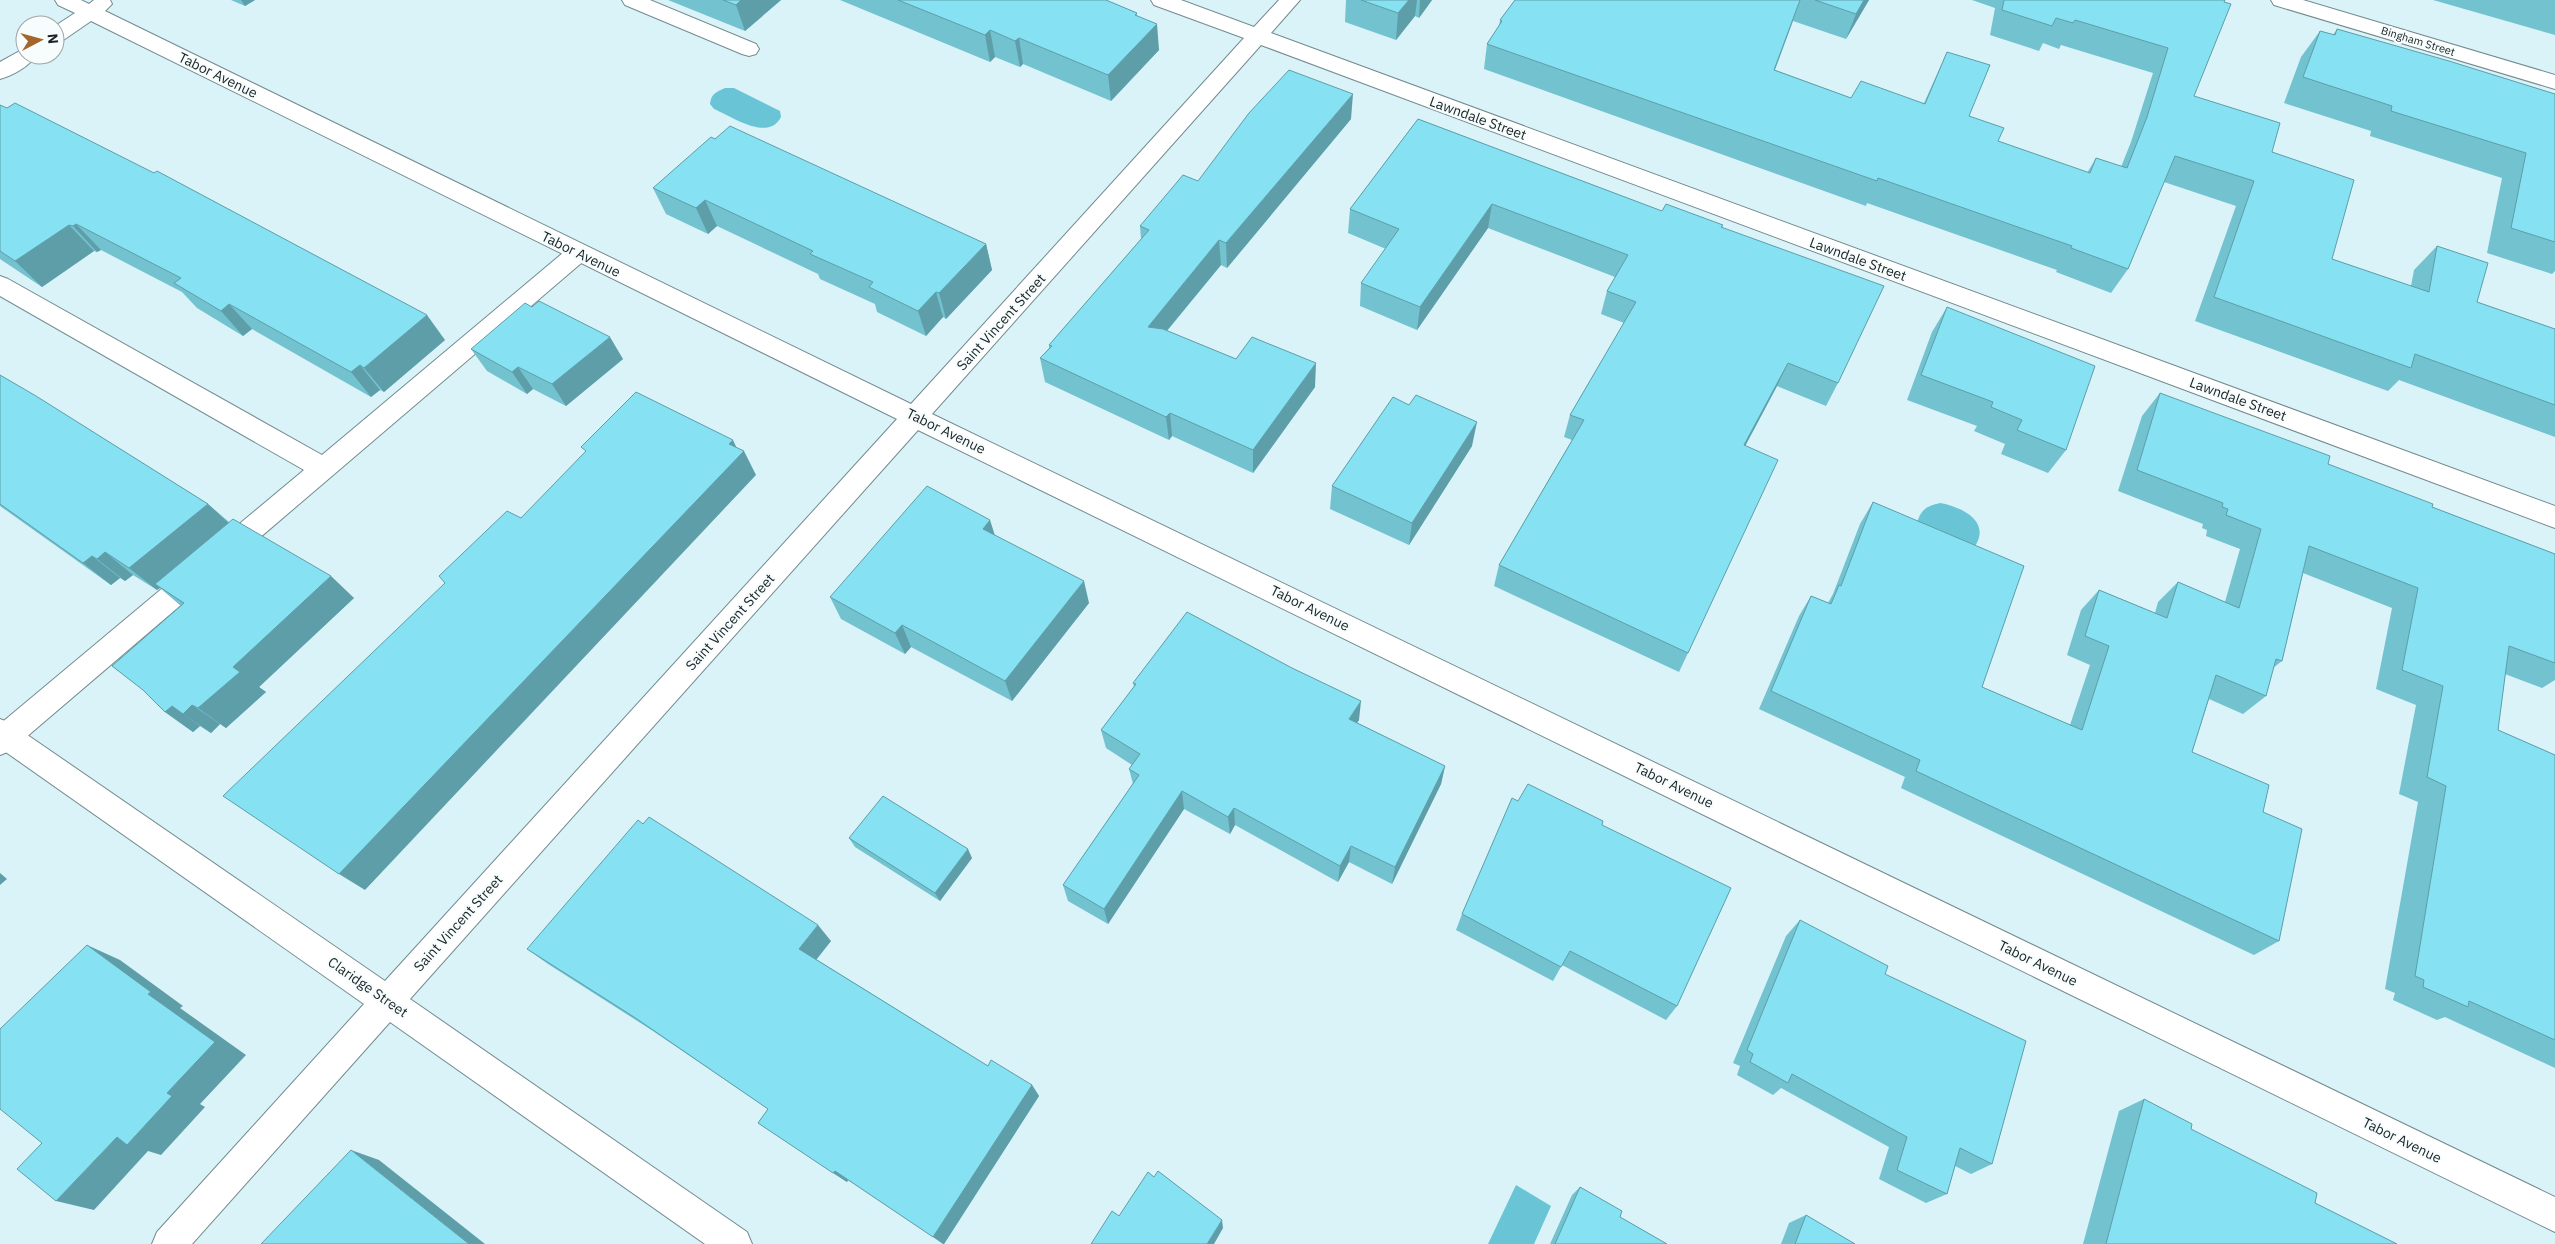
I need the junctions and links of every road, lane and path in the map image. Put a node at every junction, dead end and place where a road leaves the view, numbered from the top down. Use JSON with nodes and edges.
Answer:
{"nodes":[{"id":1,"x":66,"y":0,"type":"edge"},
{"id":2,"x":632,"y":0,"type":"edge"},
{"id":3,"x":1161,"y":0,"type":"edge"},
{"id":4,"x":1290,"y":0,"type":"edge"},
{"id":5,"x":2281,"y":0,"type":"edge"},
{"id":6,"x":99,"y":6,"type":"edge"},
{"id":7,"x":65,"y":29,"type":"edge"},
{"id":8,"x":1258,"y":36,"type":"junction"},
{"id":9,"x":749,"y":48,"type":"dead end"},
{"id":10,"x":15,"y":62,"type":"edge"},
{"id":11,"x":0,"y":72,"type":"edge"},
{"id":12,"x":2555,"y":82,"type":"edge"},
{"id":13,"x":578,"y":253,"type":"junction"},
{"id":14,"x":0,"y":285,"type":"edge"},
{"id":15,"x":916,"y":416,"type":"junction"},
{"id":16,"x":323,"y":468,"type":"junction"},
{"id":17,"x":2555,"y":517,"type":"edge"},
{"id":18,"x":2,"y":737,"type":"edge"},
{"id":19,"x":388,"y":1001,"type":"junction"},
{"id":20,"x":2555,"y":1215,"type":"edge"},
{"id":21,"x":169,"y":1244,"type":"edge"},
{"id":22,"x":735,"y":1244,"type":"edge"}],
"edges":[{"from":1,"to":6,"type":"street","name":"Tabor Avenue"},
{"from":2,"to":9,"type":"street"},
{"from":3,"to":8,"type":"street","name":"Lawndale Street"},
{"from":4,"to":8,"type":"street","name":"Saint Vincent Street"},
{"from":5,"to":12,"type":"street","name":"Bingham Street"},
{"from":6,"to":7,"type":"street"},
{"from":6,"to":13,"type":"street","name":"Tabor Avenue"},
{"from":8,"to":15,"type":"street","name":"Saint Vincent Street"},
{"from":8,"to":17,"type":"street","name":"Lawndale Street"},
{"from":10,"to":11,"type":"street"},
{"from":13,"to":15,"type":"street","name":"Tabor Avenue"},
{"from":13,"to":16,"type":"street"},
{"from":14,"to":16,"type":"street"},
{"from":15,"to":19,"type":"street","name":"Saint Vincent Street"},
{"from":15,"to":20,"type":"street","name":"Tabor Avenue"},
{"from":16,"to":18,"type":"street"},
{"from":18,"to":19,"type":"street","name":"Claridge Street"},
{"from":19,"to":21,"type":"street","name":"Saint Vincent Street"},
{"from":19,"to":22,"type":"street","name":"Claridge Street"}]}
